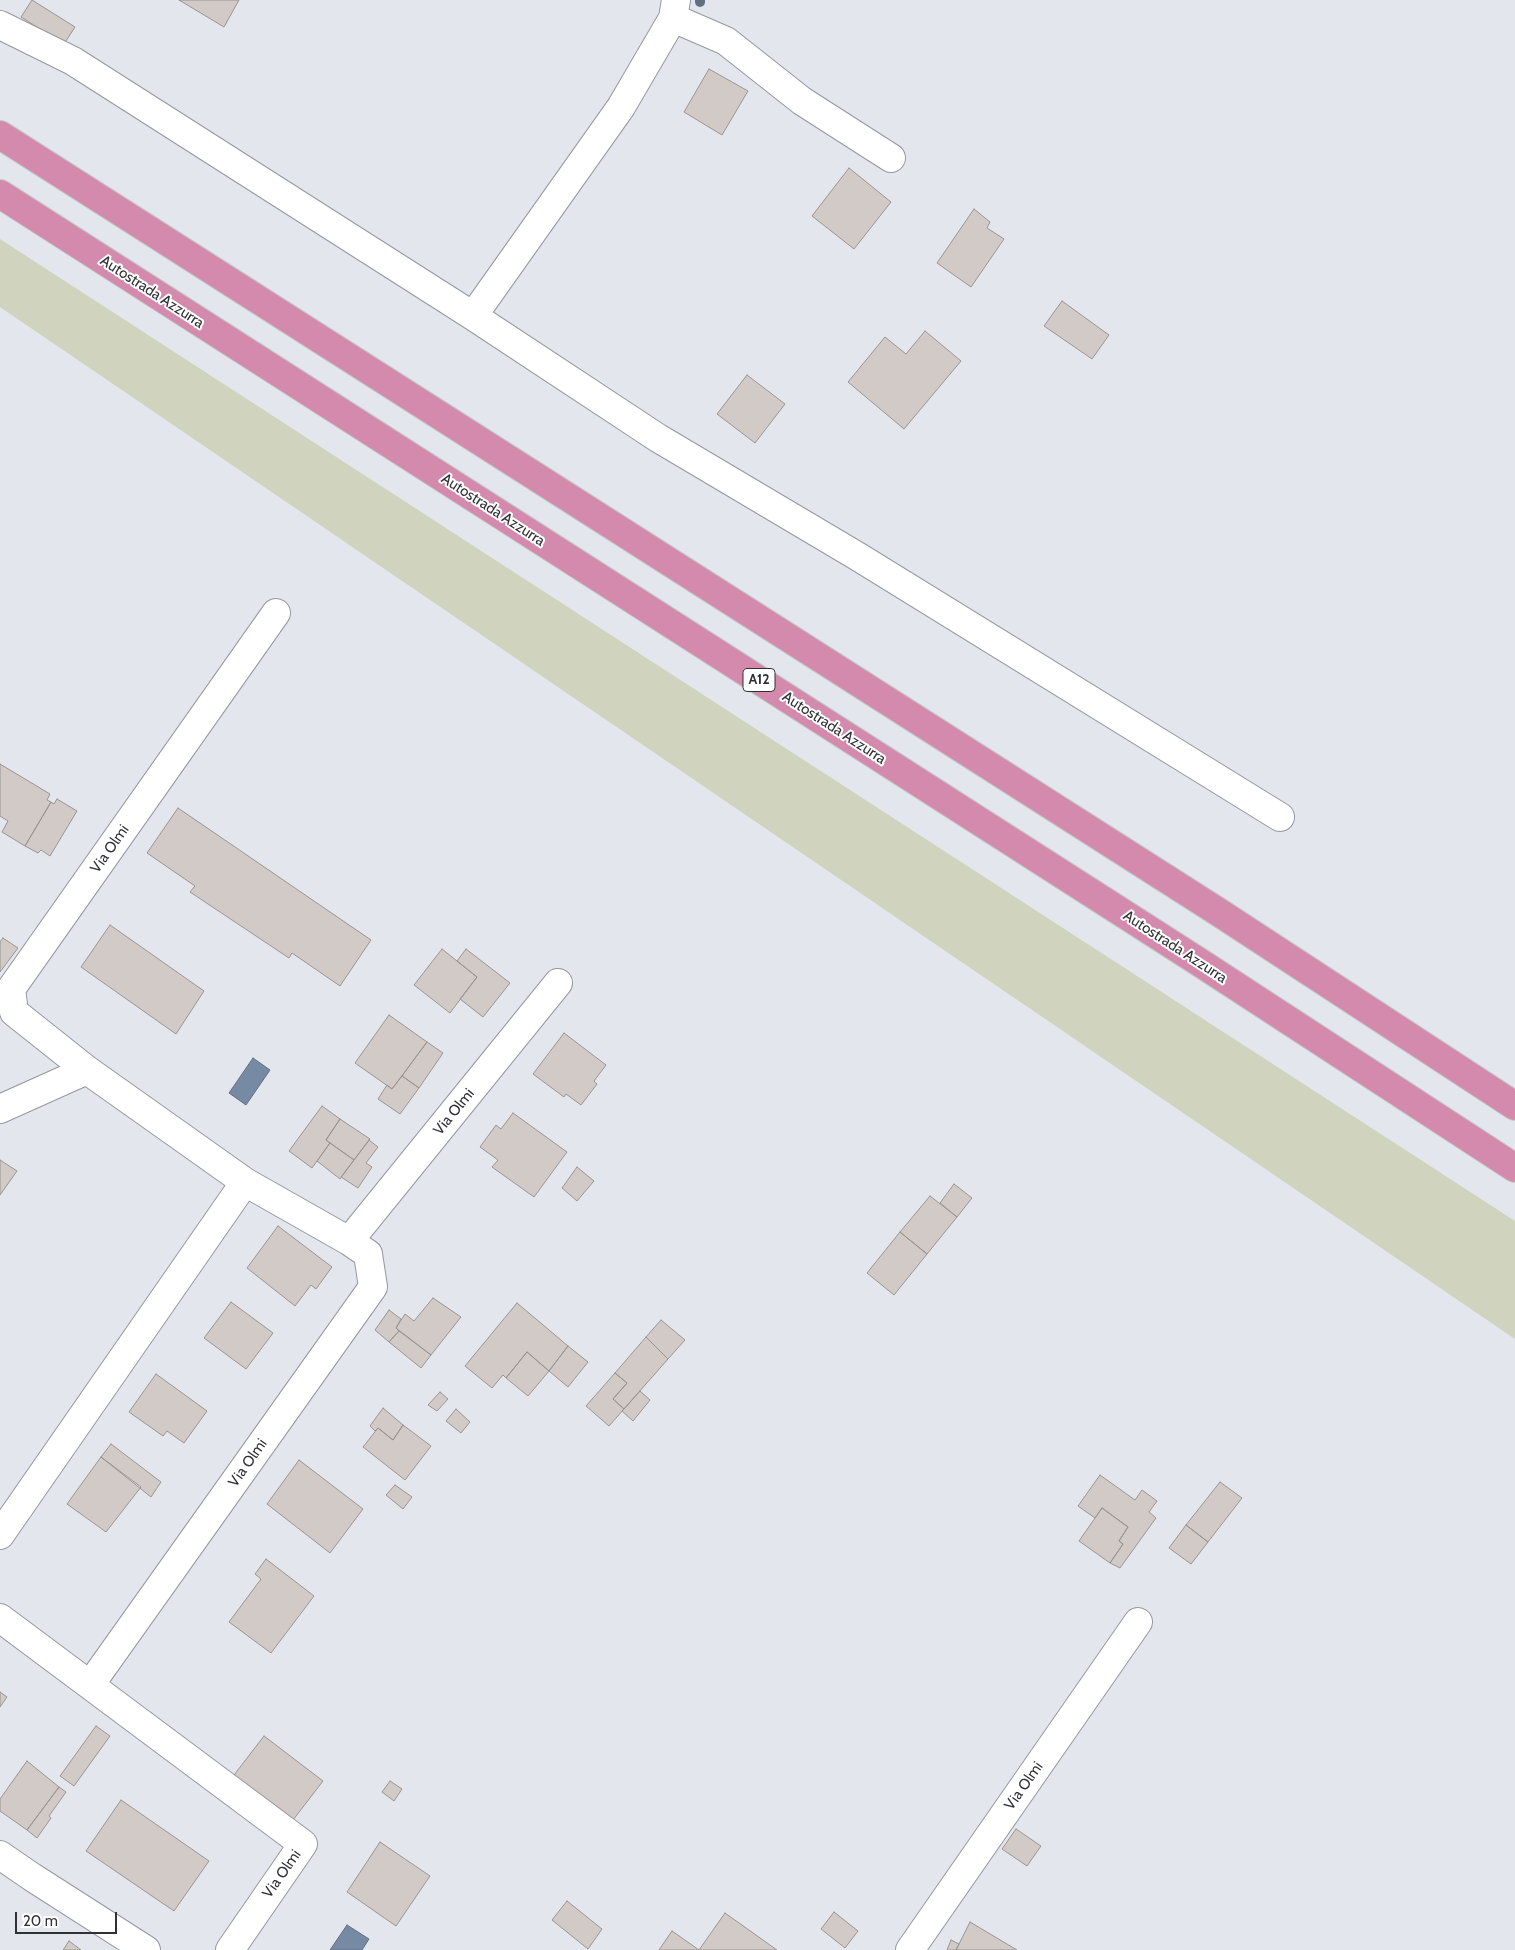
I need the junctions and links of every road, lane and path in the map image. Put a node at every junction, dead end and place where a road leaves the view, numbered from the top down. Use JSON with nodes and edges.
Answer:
{"nodes":[{"id":1,"x":675,"y":9,"type":"edge"},
{"id":2,"x":0,"y":25,"type":"edge"},
{"id":3,"x":0,"y":135,"type":"edge"},
{"id":4,"x":891,"y":158,"type":"dead end"},
{"id":5,"x":0,"y":194,"type":"edge"},
{"id":6,"x":474,"y":316,"type":"junction"},
{"id":7,"x":276,"y":613,"type":"dead end"},
{"id":8,"x":1280,"y":817,"type":"dead end"},
{"id":9,"x":558,"y":984,"type":"dead end"},
{"id":10,"x":87,"y":1070,"type":"junction"},
{"id":11,"x":1515,"y":1106,"type":"edge"},
{"id":12,"x":0,"y":1109,"type":"edge"},
{"id":13,"x":1515,"y":1168,"type":"edge"},
{"id":14,"x":246,"y":1182,"type":"junction"},
{"id":15,"x":349,"y":1240,"type":"junction"},
{"id":16,"x":0,"y":1535,"type":"edge"},
{"id":17,"x":0,"y":1618,"type":"edge"},
{"id":18,"x":1138,"y":1622,"type":"dead end"},
{"id":19,"x":90,"y":1685,"type":"junction"},
{"id":20,"x":0,"y":1855,"type":"edge"},
{"id":21,"x":146,"y":1950,"type":"edge"},
{"id":22,"x":230,"y":1950,"type":"edge"},
{"id":23,"x":910,"y":1950,"type":"edge"}],
"edges":[{"from":1,"to":4,"type":"street"},
{"from":1,"to":6,"type":"street"},
{"from":2,"to":6,"type":"street"},
{"from":3,"to":11,"type":"highway"},
{"from":5,"to":13,"type":"highway","name":"Autostrada Azzurra","number":"A12"},
{"from":6,"to":8,"type":"street"},
{"from":7,"to":10,"type":"street","name":"Via Olmi"},
{"from":9,"to":15,"type":"street","name":"Via Olmi"},
{"from":10,"to":12,"type":"street"},
{"from":10,"to":14,"type":"street","name":"Via Olmi"},
{"from":14,"to":15,"type":"street","name":"Via Olmi"},
{"from":14,"to":16,"type":"street"},
{"from":15,"to":19,"type":"street","name":"Via Olmi"},
{"from":17,"to":19,"type":"street","name":"Via Olmi"},
{"from":18,"to":23,"type":"street","name":"Via Olmi"},
{"from":19,"to":22,"type":"street","name":"Via Olmi"},
{"from":20,"to":21,"type":"street"}]}
